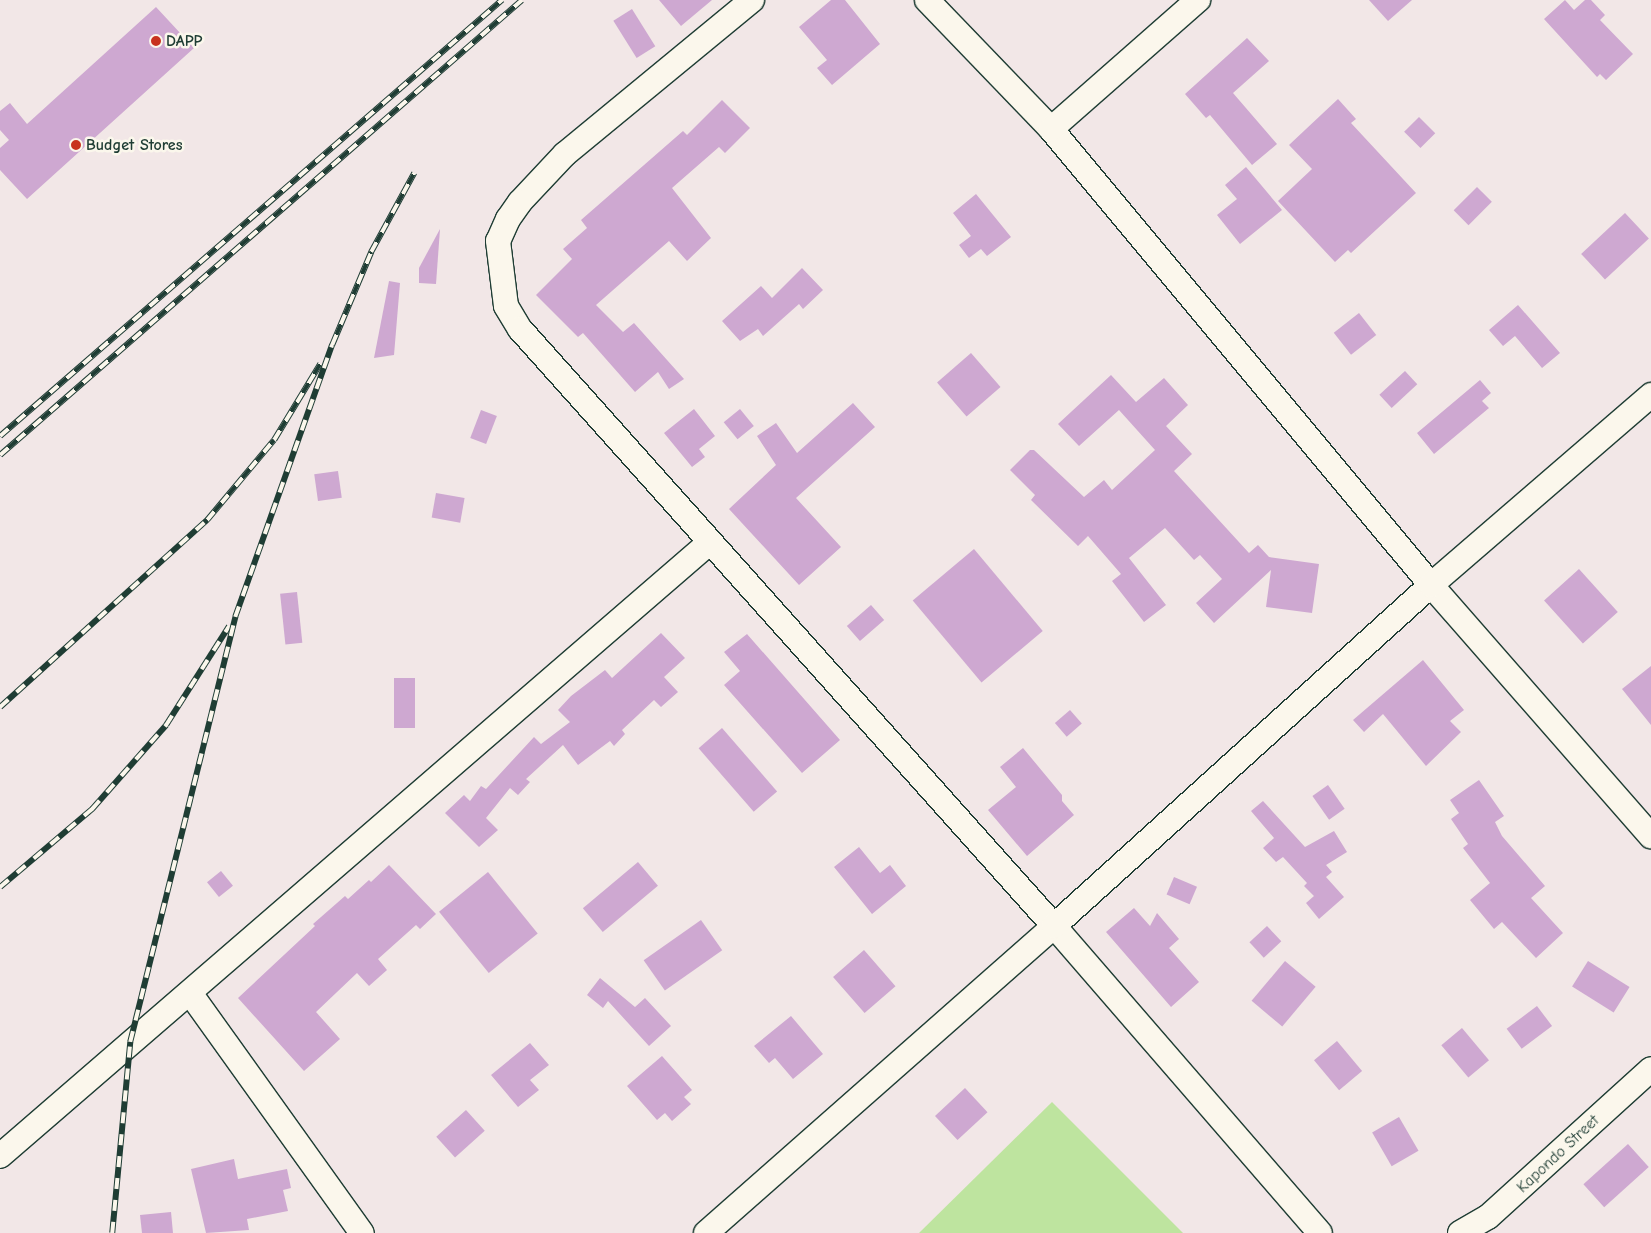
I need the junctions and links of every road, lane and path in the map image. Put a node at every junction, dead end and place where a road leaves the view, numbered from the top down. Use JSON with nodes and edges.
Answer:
{"nodes":[{"id":1,"x":752,"y":0,"type":"edge"},
{"id":2,"x":927,"y":0,"type":"edge"},
{"id":3,"x":1198,"y":0,"type":"edge"},
{"id":4,"x":1050,"y":128,"type":"junction"},
{"id":5,"x":1651,"y":395,"type":"edge"},
{"id":6,"x":709,"y":543,"type":"junction"},
{"id":7,"x":1431,"y":585,"type":"junction"},
{"id":8,"x":1651,"y":836,"type":"edge"},
{"id":9,"x":1054,"y":926,"type":"junction"},
{"id":10,"x":190,"y":993,"type":"junction"},
{"id":11,"x":1651,"y":1069,"type":"edge"},
{"id":12,"x":0,"y":1156,"type":"edge"},
{"id":13,"x":362,"y":1233,"type":"edge"},
{"id":14,"x":706,"y":1233,"type":"edge"},
{"id":15,"x":1320,"y":1233,"type":"edge"},
{"id":16,"x":1460,"y":1233,"type":"edge"}],
"edges":[{"from":1,"to":6,"type":"street"},
{"from":2,"to":4,"type":"street"},
{"from":3,"to":4,"type":"street"},
{"from":4,"to":7,"type":"street"},
{"from":5,"to":7,"type":"street"},
{"from":6,"to":9,"type":"street"},
{"from":6,"to":10,"type":"street"},
{"from":7,"to":8,"type":"street"},
{"from":7,"to":9,"type":"street"},
{"from":9,"to":14,"type":"street"},
{"from":9,"to":15,"type":"street"},
{"from":10,"to":12,"type":"street"},
{"from":10,"to":13,"type":"street"},
{"from":11,"to":16,"type":"street","name":"Kapondo Street"}]}
